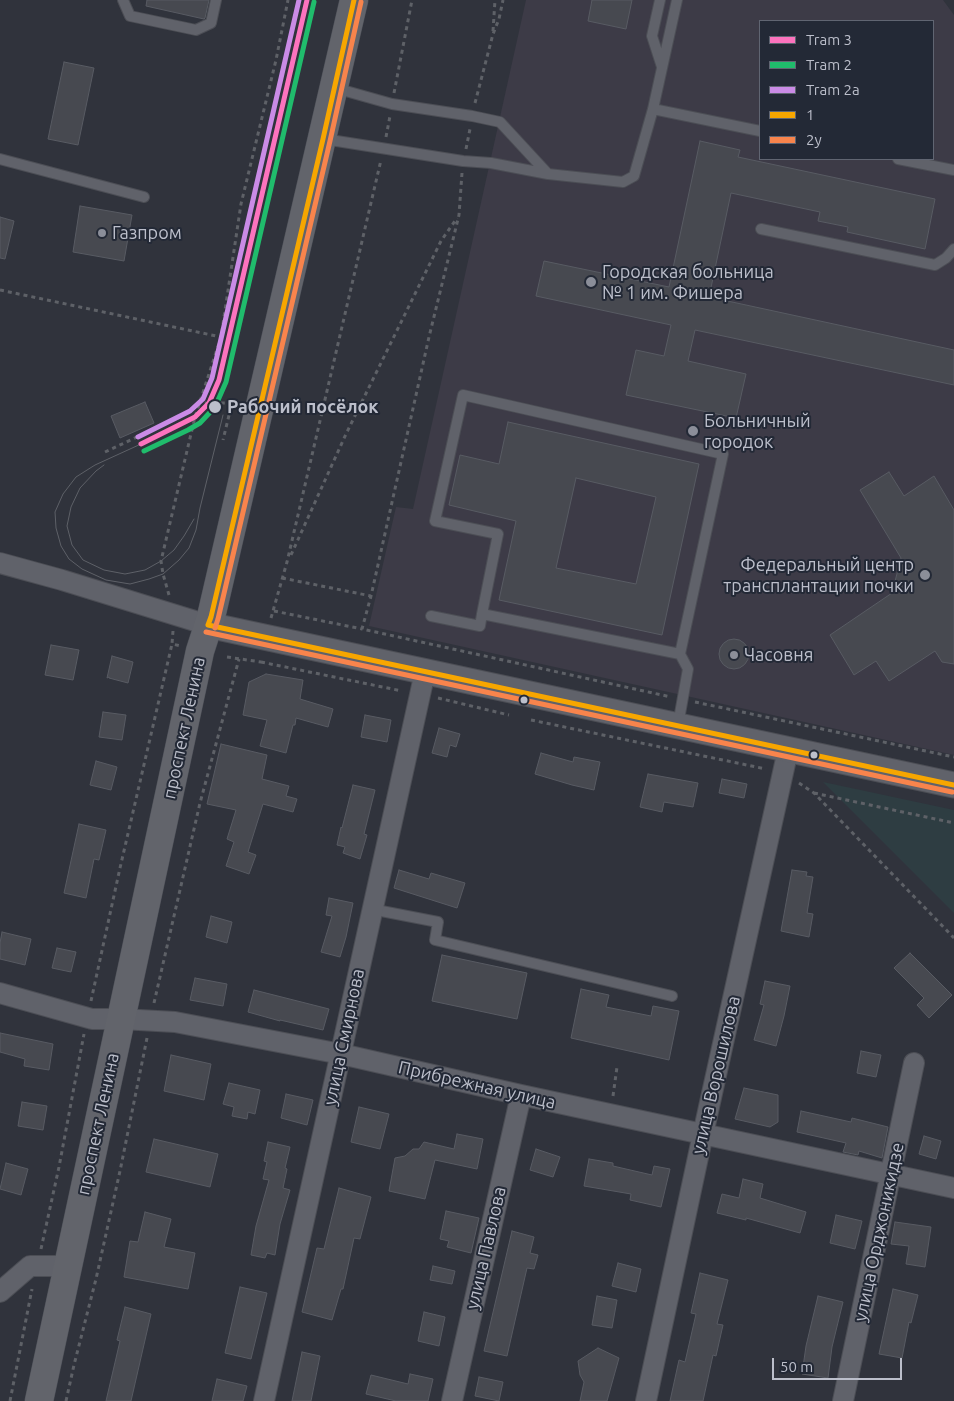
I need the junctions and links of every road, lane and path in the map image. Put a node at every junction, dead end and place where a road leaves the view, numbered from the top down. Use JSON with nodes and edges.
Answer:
{"nodes":[{"id":1,"x":123,"y":0,"type":"edge"},
{"id":2,"x":216,"y":0,"type":"edge"},
{"id":3,"x":288,"y":0,"type":"edge"},
{"id":4,"x":354,"y":0,"type":"edge"},
{"id":5,"x":412,"y":0,"type":"edge"},
{"id":6,"x":495,"y":0,"type":"edge"},
{"id":7,"x":504,"y":0,"type":"edge"},
{"id":8,"x":660,"y":0,"type":"edge"},
{"id":9,"x":677,"y":0,"type":"edge"},
{"id":10,"x":493,"y":34,"type":"junction"},
{"id":11,"x":662,"y":68,"type":"junction"},
{"id":12,"x":334,"y":88,"type":"junction"},
{"id":13,"x":392,"y":104,"type":"junction"},
{"id":14,"x":653,"y":109,"type":"junction"},
{"id":15,"x":472,"y":116,"type":"junction"},
{"id":16,"x":759,"y":131,"type":"edge"},
{"id":17,"x":323,"y":139,"type":"junction"},
{"id":18,"x":384,"y":149,"type":"junction"},
{"id":19,"x":0,"y":159,"type":"edge"},
{"id":20,"x":903,"y":160,"type":"edge"},
{"id":21,"x":463,"y":161,"type":"junction"},
{"id":22,"x":954,"y":170,"type":"edge"},
{"id":23,"x":548,"y":174,"type":"junction"},
{"id":24,"x":144,"y":197,"type":"dead end"},
{"id":25,"x":459,"y":215,"type":"junction"},
{"id":26,"x":761,"y":229,"type":"dead end"},
{"id":27,"x":954,"y":248,"type":"edge"},
{"id":28,"x":0,"y":290,"type":"edge"},
{"id":29,"x":220,"y":337,"type":"junction"},
{"id":30,"x":200,"y":403,"type":"junction"},
{"id":31,"x":223,"y":440,"type":"dead end"},
{"id":32,"x":105,"y":452,"type":"dead end"},
{"id":33,"x":287,"y":562,"type":"junction"},
{"id":34,"x":0,"y":563,"type":"edge"},
{"id":35,"x":282,"y":578,"type":"junction"},
{"id":36,"x":371,"y":596,"type":"junction"},
{"id":37,"x":171,"y":600,"type":"dead end"},
{"id":38,"x":274,"y":612,"type":"junction"},
{"id":39,"x":482,"y":614,"type":"junction"},
{"id":40,"x":431,"y":616,"type":"dead end"},
{"id":41,"x":173,"y":623,"type":"dead end"},
{"id":42,"x":208,"y":625,"type":"junction"},
{"id":43,"x":268,"y":626,"type":"dead end"},
{"id":44,"x":362,"y":628,"type":"junction"},
{"id":45,"x":186,"y":647,"type":"dead end"},
{"id":46,"x":680,"y":654,"type":"junction"},
{"id":47,"x":227,"y":657,"type":"dead end"},
{"id":48,"x":262,"y":657,"type":"dead end"},
{"id":49,"x":261,"y":662,"type":"junction"},
{"id":50,"x":422,"y":684,"type":"junction"},
{"id":51,"x":682,"y":699,"type":"junction"},
{"id":52,"x":509,"y":715,"type":"dead end"},
{"id":53,"x":531,"y":720,"type":"dead end"},
{"id":54,"x":678,"y":726,"type":"junction"},
{"id":55,"x":954,"y":757,"type":"edge"},
{"id":56,"x":786,"y":761,"type":"junction"},
{"id":57,"x":954,"y":785,"type":"edge"},
{"id":58,"x":814,"y":793,"type":"junction"},
{"id":59,"x":954,"y":823,"type":"edge"},
{"id":60,"x":372,"y":909,"type":"junction"},
{"id":61,"x":954,"y":938,"type":"edge"},
{"id":62,"x":0,"y":993,"type":"edge"},
{"id":63,"x":672,"y":996,"type":"dead end"},
{"id":64,"x":121,"y":1019,"type":"junction"},
{"id":65,"x":341,"y":1054,"type":"junction"},
{"id":66,"x":914,"y":1063,"type":"dead end"},
{"id":67,"x":617,"y":1067,"type":"dead end"},
{"id":68,"x":521,"y":1095,"type":"junction"},
{"id":69,"x":609,"y":1114,"type":"junction"},
{"id":70,"x":703,"y":1134,"type":"junction"},
{"id":71,"x":891,"y":1174,"type":"junction"},
{"id":72,"x":954,"y":1188,"type":"edge"},
{"id":73,"x":68,"y":1266,"type":"junction"},
{"id":74,"x":0,"y":1292,"type":"edge"},
{"id":75,"x":39,"y":1401,"type":"edge"},
{"id":76,"x":264,"y":1401,"type":"edge"},
{"id":77,"x":452,"y":1401,"type":"edge"},
{"id":78,"x":646,"y":1401,"type":"edge"},
{"id":79,"x":843,"y":1401,"type":"edge"}],
"edges":[{"from":1,"to":2,"type":"lane"},
{"from":3,"to":29,"type":"path"},
{"from":4,"to":12,"type":"main road","name":"проспект Ленина"},
{"from":5,"to":13,"type":"path"},
{"from":6,"to":10,"type":"path"},
{"from":7,"to":10,"type":"path"},
{"from":8,"to":11,"type":"lane"},
{"from":9,"to":11,"type":"lane"},
{"from":10,"to":15,"type":"path"},
{"from":11,"to":14,"type":"lane"},
{"from":12,"to":13,"type":"lane"},
{"from":12,"to":17,"type":"main road","name":"проспект Ленина"},
{"from":13,"to":15,"type":"lane"},
{"from":13,"to":18,"type":"path"},
{"from":14,"to":16,"type":"lane"},
{"from":14,"to":23,"type":"lane"},
{"from":15,"to":21,"type":"path"},
{"from":15,"to":23,"type":"lane"},
{"from":17,"to":18,"type":"lane"},
{"from":17,"to":42,"type":"main road","name":"проспект Ленина"},
{"from":18,"to":21,"type":"lane"},
{"from":18,"to":33,"type":"path"},
{"from":19,"to":24,"type":"lane"},
{"from":20,"to":22,"type":"lane"},
{"from":21,"to":23,"type":"lane"},
{"from":21,"to":25,"type":"path"},
{"from":25,"to":33,"type":"path"},
{"from":25,"to":36,"type":"path"},
{"from":26,"to":27,"type":"lane"},
{"from":28,"to":29,"type":"path"},
{"from":29,"to":30,"type":"path"},
{"from":30,"to":31,"type":"path"},
{"from":30,"to":32,"type":"path"},
{"from":30,"to":37,"type":"path"},
{"from":33,"to":35,"type":"path"},
{"from":34,"to":42,"type":"street"},
{"from":35,"to":36,"type":"path"},
{"from":35,"to":38,"type":"path"},
{"from":36,"to":44,"type":"path"},
{"from":38,"to":43,"type":"path"},
{"from":38,"to":44,"type":"path"},
{"from":39,"to":40,"type":"lane"},
{"from":39,"to":46,"type":"lane"},
{"from":39,"to":46,"type":"lane"},
{"from":41,"to":45,"type":"path"},
{"from":42,"to":50,"type":"street"},
{"from":42,"to":64,"type":"main road","name":"проспект Ленина"},
{"from":44,"to":51,"type":"path"},
{"from":46,"to":51,"type":"lane"},
{"from":47,"to":49,"type":"path"},
{"from":48,"to":49,"type":"path"},
{"from":49,"to":50,"type":"path"},
{"from":50,"to":52,"type":"path"},
{"from":50,"to":54,"type":"street"},
{"from":50,"to":60,"type":"street","name":"улица Смирнова"},
{"from":51,"to":54,"type":"lane"},
{"from":51,"to":55,"type":"path"},
{"from":53,"to":56,"type":"path"},
{"from":54,"to":56,"type":"street"},
{"from":56,"to":57,"type":"street"},
{"from":56,"to":58,"type":"path"},
{"from":56,"to":70,"type":"street","name":"улица Ворошилова"},
{"from":58,"to":59,"type":"path"},
{"from":58,"to":61,"type":"path"},
{"from":60,"to":63,"type":"lane"},
{"from":60,"to":65,"type":"street","name":"улица Смирнова"},
{"from":62,"to":64,"type":"street","name":"Прибрежная улица"},
{"from":64,"to":65,"type":"street","name":"Прибрежная улица"},
{"from":64,"to":73,"type":"main road","name":"проспект Ленина"},
{"from":65,"to":68,"type":"street","name":"Прибрежная улица"},
{"from":65,"to":76,"type":"street","name":"улица Смирнова"},
{"from":66,"to":71,"type":"street","name":"улица Орджоникидзе"},
{"from":67,"to":69,"type":"path"},
{"from":68,"to":69,"type":"street","name":"Прибрежная улица"},
{"from":68,"to":77,"type":"street","name":"улица Павлова"},
{"from":69,"to":70,"type":"street","name":"Прибрежная улица"},
{"from":70,"to":71,"type":"street","name":"Прибрежная улица"},
{"from":70,"to":78,"type":"street","name":"улица Ворошилова"},
{"from":71,"to":72,"type":"street","name":"Прибрежная улица"},
{"from":71,"to":79,"type":"street","name":"улица Орджоникидзе"},
{"from":73,"to":74,"type":"street"},
{"from":73,"to":75,"type":"main road","name":"проспект Ленина"}]}
